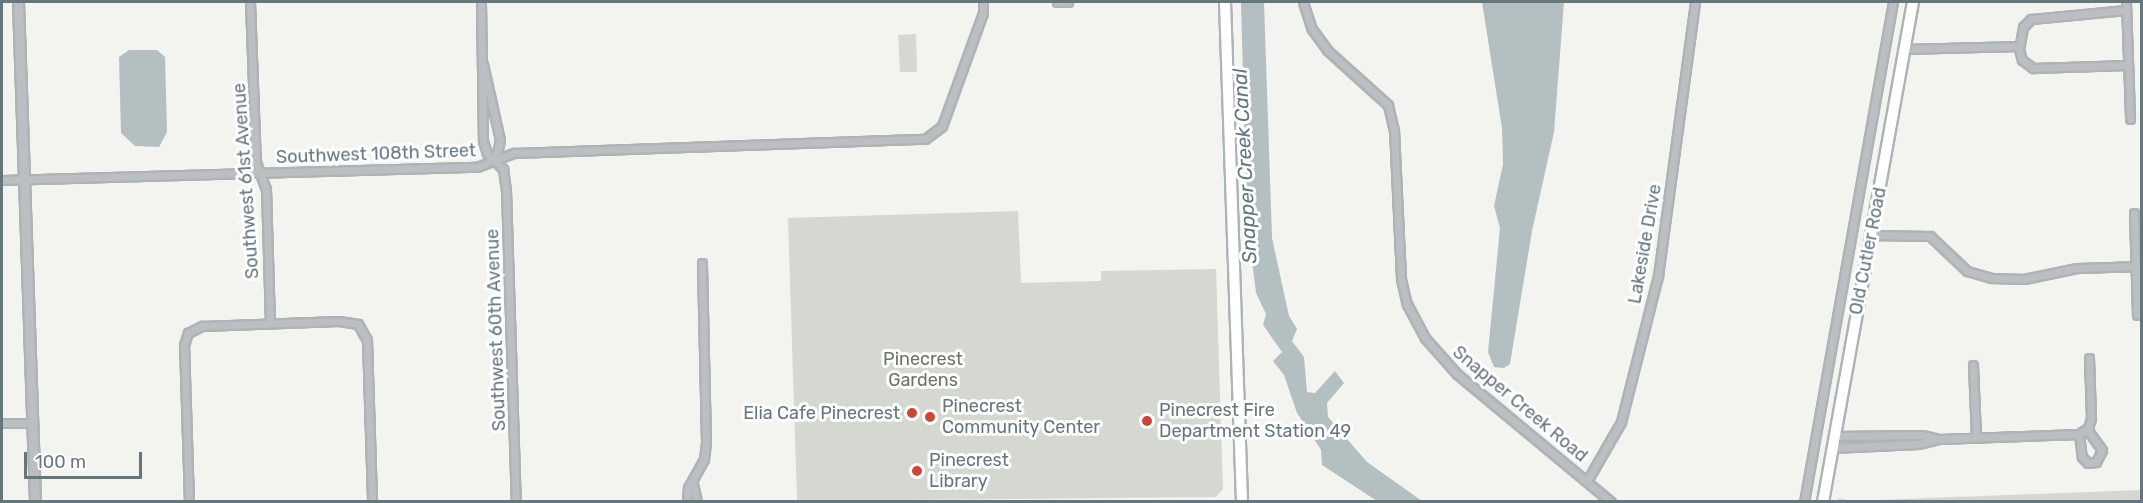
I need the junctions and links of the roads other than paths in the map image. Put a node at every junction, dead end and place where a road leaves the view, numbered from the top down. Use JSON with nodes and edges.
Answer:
{"nodes":[{"id":1,"x":18,"y":2,"type":"edge"},
{"id":2,"x":250,"y":2,"type":"edge"},
{"id":3,"x":482,"y":2,"type":"edge"},
{"id":4,"x":983,"y":2,"type":"edge"},
{"id":5,"x":1057,"y":2,"type":"edge"},
{"id":6,"x":1068,"y":2,"type":"edge"},
{"id":7,"x":1225,"y":2,"type":"edge"},
{"id":8,"x":1303,"y":2,"type":"edge"},
{"id":9,"x":1695,"y":2,"type":"edge"},
{"id":10,"x":1893,"y":2,"type":"edge"},
{"id":11,"x":1912,"y":2,"type":"edge"},
{"id":12,"x":2126,"y":2,"type":"edge"},
{"id":13,"x":2126,"y":10,"type":"junction"},
{"id":14,"x":2019,"y":46,"type":"junction"},
{"id":15,"x":1904,"y":49,"type":"junction"},
{"id":16,"x":482,"y":62,"type":"junction"},
{"id":17,"x":2128,"y":65,"type":"junction"},
{"id":18,"x":2130,"y":119,"type":"dead end"},
{"id":19,"x":495,"y":161,"type":"junction"},
{"id":20,"x":260,"y":173,"type":"junction"},
{"id":21,"x":2,"y":180,"type":"edge"},
{"id":22,"x":25,"y":180,"type":"junction"},
{"id":23,"x":2134,"y":213,"type":"dead end"},
{"id":24,"x":1870,"y":235,"type":"junction"},
{"id":25,"x":702,"y":263,"type":"dead end"},
{"id":26,"x":2139,"y":266,"type":"edge"},
{"id":27,"x":2137,"y":315,"type":"dead end"},
{"id":28,"x":270,"y":323,"type":"junction"},
{"id":29,"x":2089,"y":358,"type":"dead end"},
{"id":30,"x":1973,"y":365,"type":"dead end"},
{"id":31,"x":2,"y":423,"type":"edge"},
{"id":32,"x":32,"y":423,"type":"junction"},
{"id":33,"x":2087,"y":429,"type":"junction"},
{"id":34,"x":2079,"y":434,"type":"junction"},
{"id":35,"x":1834,"y":436,"type":"junction"},
{"id":36,"x":1887,"y":436,"type":"junction"},
{"id":37,"x":1976,"y":438,"type":"junction"},
{"id":38,"x":1939,"y":439,"type":"junction"},
{"id":39,"x":1888,"y":446,"type":"junction"},
{"id":40,"x":1833,"y":448,"type":"junction"},
{"id":41,"x":1587,"y":481,"type":"junction"},
{"id":42,"x":693,"y":484,"type":"junction"},
{"id":43,"x":35,"y":501,"type":"edge"},
{"id":44,"x":189,"y":501,"type":"edge"},
{"id":45,"x":372,"y":501,"type":"edge"},
{"id":46,"x":516,"y":501,"type":"edge"},
{"id":47,"x":686,"y":501,"type":"edge"},
{"id":48,"x":697,"y":501,"type":"edge"},
{"id":49,"x":1242,"y":501,"type":"edge"},
{"id":50,"x":1611,"y":501,"type":"edge"},
{"id":51,"x":1804,"y":501,"type":"edge"},
{"id":52,"x":1823,"y":501,"type":"edge"}],
"edges":[{"from":1,"to":22,"type":"street"},
{"from":2,"to":20,"type":"street","name":"Southwest 61st Avenue"},
{"from":3,"to":16,"type":"street","name":"Southwest 60th Avenue"},
{"from":4,"to":19,"type":"street","name":"Southwest 108th Street"},
{"from":5,"to":6,"type":"street"},
{"from":7,"to":49,"type":"main road"},
{"from":8,"to":41,"type":"street","name":"Snapper Creek Road"},
{"from":9,"to":41,"type":"street","name":"Lakeside Drive"},
{"from":10,"to":51,"type":"street","name":"Old Cutler Road"},
{"from":11,"to":15,"type":"main road","name":"Old Cutler Road"},
{"from":12,"to":13,"type":"street"},
{"from":13,"to":14,"type":"street"},
{"from":13,"to":17,"type":"street"},
{"from":14,"to":15,"type":"street"},
{"from":14,"to":17,"type":"street"},
{"from":15,"to":24,"type":"main road","name":"Old Cutler Road"},
{"from":16,"to":19,"type":"street","name":"Southwest 60th Avenue"},
{"from":16,"to":19,"type":"street","name":"Southwest 60th Avenue"},
{"from":17,"to":18,"type":"street"},
{"from":19,"to":20,"type":"street","name":"Southwest 108th Street"},
{"from":19,"to":46,"type":"street","name":"Southwest 60th Avenue"},
{"from":20,"to":22,"type":"street","name":"Southwest 108th Street"},
{"from":20,"to":28,"type":"street","name":"Southwest 61st Avenue"},
{"from":21,"to":22,"type":"street","name":"Southwest 108th Street"},
{"from":22,"to":32,"type":"street"},
{"from":23,"to":26,"type":"street"},
{"from":24,"to":26,"type":"street"},
{"from":24,"to":35,"type":"main road","name":"Old Cutler Road"},
{"from":25,"to":42,"type":"street"},
{"from":26,"to":27,"type":"street"},
{"from":28,"to":44,"type":"street"},
{"from":28,"to":45,"type":"street"},
{"from":29,"to":33,"type":"street"},
{"from":30,"to":37,"type":"street"},
{"from":31,"to":32,"type":"street"},
{"from":32,"to":43,"type":"street"},
{"from":33,"to":34,"type":"street"},
{"from":33,"to":34,"type":"street"},
{"from":34,"to":37,"type":"street"},
{"from":35,"to":36,"type":"street"},
{"from":35,"to":40,"type":"main road","name":"Old Cutler Road"},
{"from":36,"to":38,"type":"street"},
{"from":36,"to":39,"type":"street"},
{"from":37,"to":38,"type":"street"},
{"from":38,"to":39,"type":"street"},
{"from":39,"to":40,"type":"street"},
{"from":40,"to":52,"type":"main road","name":"Old Cutler Road"},
{"from":41,"to":50,"type":"street","name":"Snapper Creek Road"},
{"from":42,"to":47,"type":"street"},
{"from":42,"to":48,"type":"street"},
{"from":47,"to":48,"type":"street"}]}
